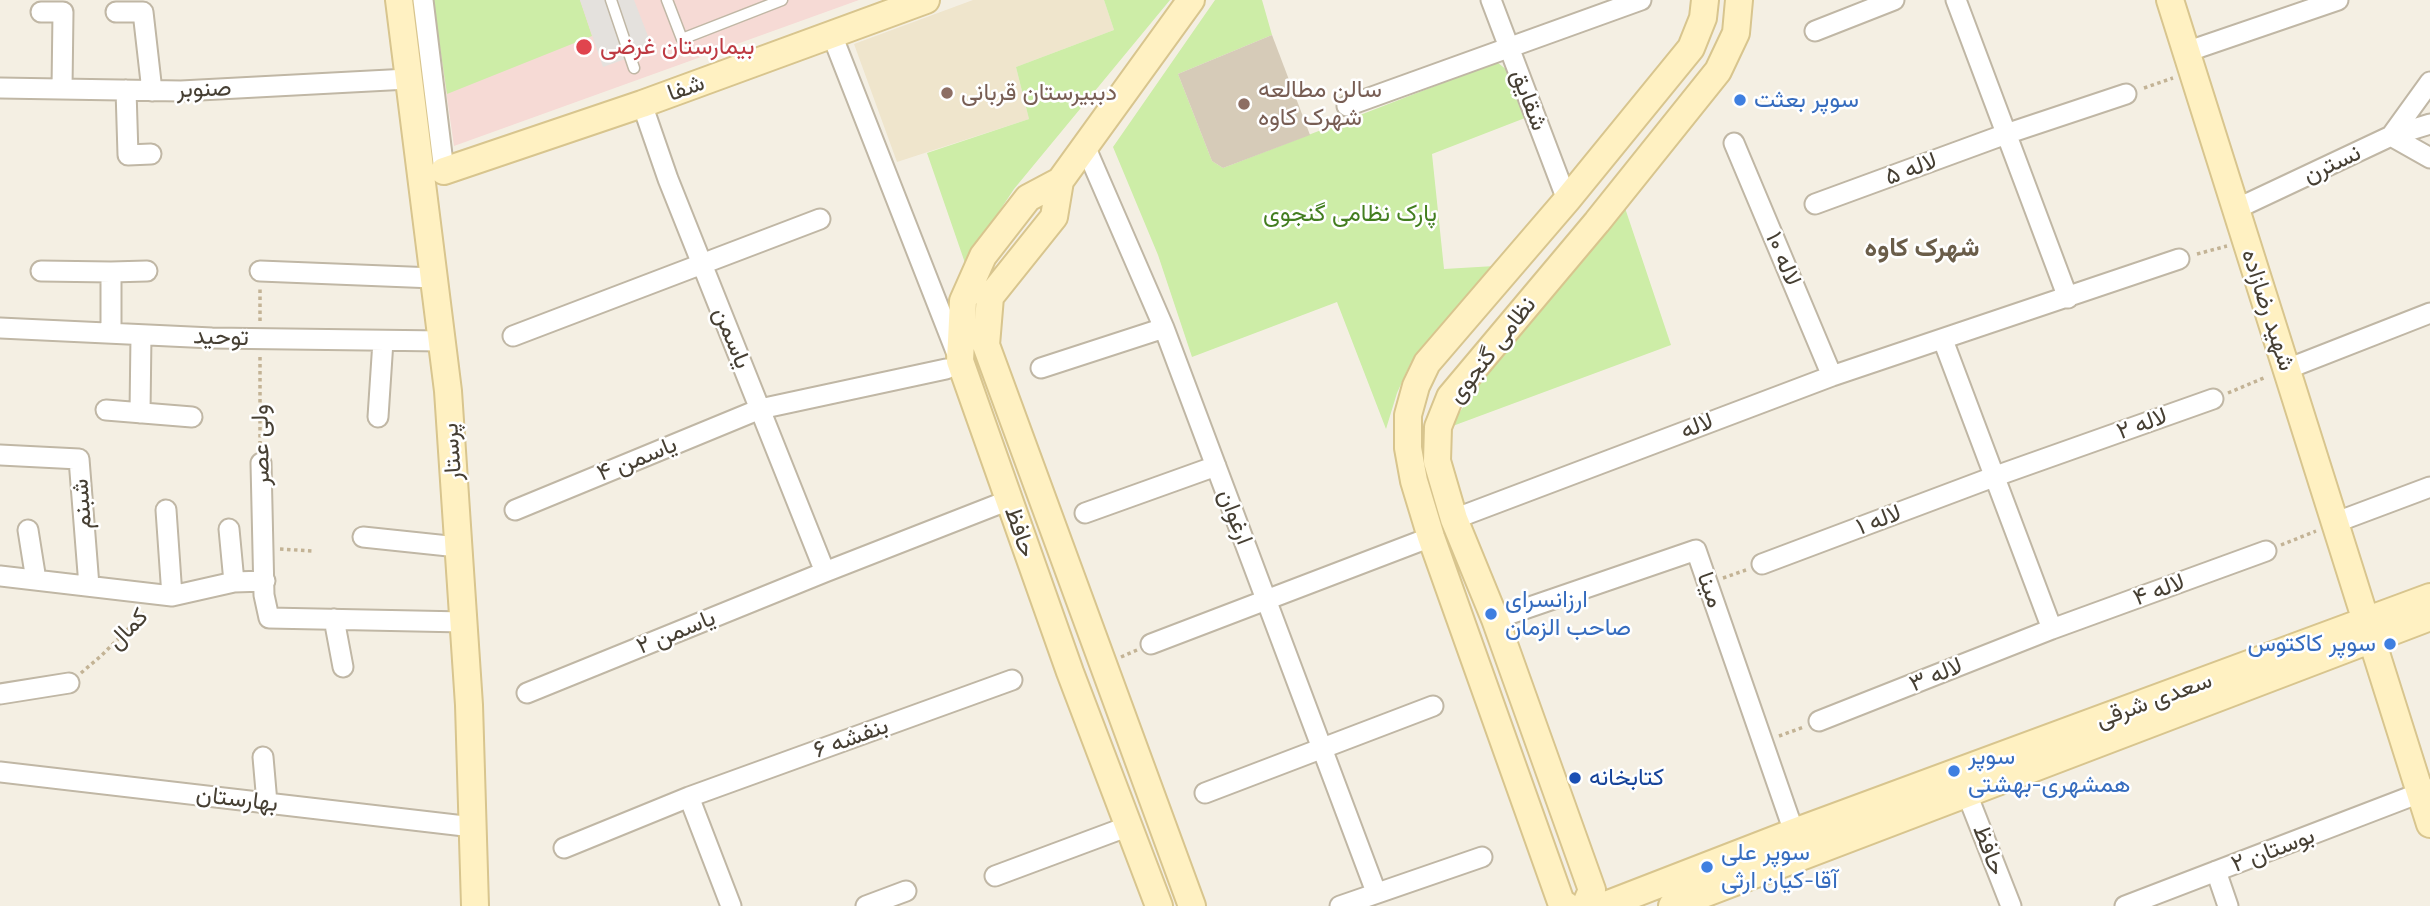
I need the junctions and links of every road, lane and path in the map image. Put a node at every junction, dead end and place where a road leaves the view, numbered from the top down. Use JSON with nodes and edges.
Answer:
{"nodes":[{"id":1,"x":398,"y":0,"type":"edge"},
{"id":2,"x":423,"y":0,"type":"edge"},
{"id":3,"x":611,"y":0,"type":"edge"},
{"id":4,"x":667,"y":0,"type":"edge"},
{"id":5,"x":782,"y":0,"type":"edge"},
{"id":6,"x":926,"y":0,"type":"edge"},
{"id":7,"x":1191,"y":0,"type":"edge"},
{"id":8,"x":1491,"y":0,"type":"edge"},
{"id":9,"x":1641,"y":0,"type":"edge"},
{"id":10,"x":1705,"y":0,"type":"edge"},
{"id":11,"x":1739,"y":0,"type":"edge"},
{"id":12,"x":1894,"y":0,"type":"edge"},
{"id":13,"x":1956,"y":0,"type":"edge"},
{"id":14,"x":2170,"y":0,"type":"edge"},
{"id":15,"x":2338,"y":0,"type":"edge"},
{"id":16,"x":41,"y":12,"type":"dead end"},
{"id":17,"x":116,"y":12,"type":"dead end"},
{"id":18,"x":1815,"y":31,"type":"dead end"},
{"id":19,"x":832,"y":35,"type":"junction"},
{"id":20,"x":1509,"y":47,"type":"junction"},
{"id":21,"x":2189,"y":62,"type":"junction"},
{"id":22,"x":634,"y":68,"type":"dead end"},
{"id":23,"x":408,"y":79,"type":"junction"},
{"id":24,"x":2430,"y":82,"type":"edge"},
{"id":25,"x":0,"y":88,"type":"edge"},
{"id":26,"x":62,"y":89,"type":"junction"},
{"id":27,"x":126,"y":90,"type":"junction"},
{"id":28,"x":152,"y":91,"type":"junction"},
{"id":29,"x":2126,"y":94,"type":"joint"},
{"id":30,"x":642,"y":104,"type":"junction"},
{"id":31,"x":1347,"y":106,"type":"dead end"},
{"id":32,"x":2430,"y":124,"type":"edge"},
{"id":33,"x":2006,"y":134,"type":"junction"},
{"id":34,"x":2391,"y":136,"type":"junction"},
{"id":35,"x":1734,"y":143,"type":"dead end"},
{"id":36,"x":1086,"y":146,"type":"junction"},
{"id":37,"x":150,"y":154,"type":"dead end"},
{"id":38,"x":2430,"y":158,"type":"edge"},
{"id":39,"x":444,"y":172,"type":"joint"},
{"id":40,"x":1060,"y":181,"type":"junction"},
{"id":41,"x":1567,"y":200,"type":"junction"},
{"id":42,"x":1815,"y":204,"type":"dead end"},
{"id":43,"x":2236,"y":209,"type":"junction"},
{"id":44,"x":820,"y":219,"type":"dead end"},
{"id":45,"x":1597,"y":222,"type":"junction"},
{"id":46,"x":2245,"y":241,"type":"junction"},
{"id":47,"x":2179,"y":259,"type":"joint"},
{"id":48,"x":702,"y":264,"type":"junction"},
{"id":49,"x":41,"y":271,"type":"dead end"},
{"id":50,"x":147,"y":271,"type":"dead end"},
{"id":51,"x":260,"y":271,"type":"joint"},
{"id":52,"x":111,"y":272,"type":"junction"},
{"id":53,"x":434,"y":278,"type":"junction"},
{"id":54,"x":2068,"y":298,"type":"junction"},
{"id":55,"x":2430,"y":313,"type":"edge"},
{"id":56,"x":0,"y":328,"type":"edge"},
{"id":57,"x":1164,"y":328,"type":"junction"},
{"id":58,"x":111,"y":333,"type":"junction"},
{"id":59,"x":141,"y":335,"type":"junction"},
{"id":60,"x":513,"y":337,"type":"dead end"},
{"id":61,"x":260,"y":339,"type":"junction"},
{"id":62,"x":1943,"y":340,"type":"junction"},
{"id":63,"x":383,"y":341,"type":"junction"},
{"id":64,"x":442,"y":341,"type":"junction"},
{"id":65,"x":953,"y":365,"type":"junction"},
{"id":66,"x":1041,"y":368,"type":"dead end"},
{"id":67,"x":2287,"y":369,"type":"junction"},
{"id":68,"x":1832,"y":376,"type":"junction"},
{"id":69,"x":2213,"y":399,"type":"joint"},
{"id":70,"x":760,"y":409,"type":"junction"},
{"id":71,"x":106,"y":410,"type":"dead end"},
{"id":72,"x":140,"y":413,"type":"junction"},
{"id":73,"x":192,"y":417,"type":"dead end"},
{"id":74,"x":379,"y":417,"type":"dead end"},
{"id":75,"x":0,"y":455,"type":"edge"},
{"id":76,"x":261,"y":463,"type":"joint"},
{"id":77,"x":1216,"y":466,"type":"junction"},
{"id":78,"x":1996,"y":476,"type":"junction"},
{"id":79,"x":1037,"y":485,"type":"junction"},
{"id":80,"x":2430,"y":487,"type":"edge"},
{"id":81,"x":1009,"y":500,"type":"junction"},
{"id":82,"x":166,"y":510,"type":"dead end"},
{"id":83,"x":514,"y":510,"type":"dead end"},
{"id":84,"x":1085,"y":513,"type":"dead end"},
{"id":85,"x":1454,"y":519,"type":"junction"},
{"id":86,"x":2334,"y":523,"type":"junction"},
{"id":87,"x":229,"y":529,"type":"dead end"},
{"id":88,"x":28,"y":530,"type":"dead end"},
{"id":89,"x":363,"y":537,"type":"dead end"},
{"id":90,"x":1431,"y":537,"type":"junction"},
{"id":91,"x":458,"y":547,"type":"junction"},
{"id":92,"x":264,"y":548,"type":"junction"},
{"id":93,"x":312,"y":551,"type":"dead end"},
{"id":94,"x":2266,"y":551,"type":"joint"},
{"id":95,"x":1762,"y":564,"type":"joint"},
{"id":96,"x":825,"y":572,"type":"junction"},
{"id":97,"x":0,"y":576,"type":"edge"},
{"id":98,"x":36,"y":580,"type":"junction"},
{"id":99,"x":265,"y":581,"type":"junction"},
{"id":100,"x":234,"y":582,"type":"junction"},
{"id":101,"x":1708,"y":583,"type":"junction"},
{"id":102,"x":89,"y":586,"type":"junction"},
{"id":103,"x":172,"y":596,"type":"junction"},
{"id":104,"x":2430,"y":597,"type":"edge"},
{"id":105,"x":1266,"y":600,"type":"junction"},
{"id":106,"x":2430,"y":617,"type":"edge"},
{"id":107,"x":334,"y":619,"type":"junction"},
{"id":108,"x":1495,"y":619,"type":"junction"},
{"id":109,"x":464,"y":622,"type":"junction"},
{"id":110,"x":2052,"y":629,"type":"junction"},
{"id":111,"x":2369,"y":630,"type":"junction"},
{"id":112,"x":1151,"y":644,"type":"joint"},
{"id":113,"x":1103,"y":665,"type":"junction"},
{"id":114,"x":343,"y":667,"type":"dead end"},
{"id":115,"x":1013,"y":680,"type":"dead end"},
{"id":116,"x":69,"y":683,"type":"joint"},
{"id":117,"x":527,"y":693,"type":"dead end"},
{"id":118,"x":0,"y":694,"type":"edge"},
{"id":119,"x":1433,"y":706,"type":"dead end"},
{"id":120,"x":1819,"y":721,"type":"joint"},
{"id":121,"x":1764,"y":742,"type":"junction"},
{"id":122,"x":1322,"y":749,"type":"junction"},
{"id":123,"x":263,"y":757,"type":"dead end"},
{"id":124,"x":0,"y":772,"type":"edge"},
{"id":125,"x":2425,"y":791,"type":"edge"},
{"id":126,"x":1205,"y":793,"type":"dead end"},
{"id":127,"x":1967,"y":794,"type":"junction"},
{"id":128,"x":689,"y":797,"type":"junction"},
{"id":129,"x":267,"y":803,"type":"junction"},
{"id":130,"x":2430,"y":824,"type":"edge"},
{"id":131,"x":1129,"y":826,"type":"junction"},
{"id":132,"x":473,"y":827,"type":"junction"},
{"id":133,"x":1794,"y":832,"type":"junction"},
{"id":134,"x":564,"y":848,"type":"dead end"},
{"id":135,"x":1482,"y":858,"type":"dead end"},
{"id":136,"x":2216,"y":872,"type":"junction"},
{"id":137,"x":995,"y":876,"type":"dead end"},
{"id":138,"x":906,"y":891,"type":"dead end"},
{"id":139,"x":1377,"y":892,"type":"junction"},
{"id":140,"x":475,"y":906,"type":"edge"},
{"id":141,"x":731,"y":906,"type":"edge"},
{"id":142,"x":866,"y":906,"type":"edge"},
{"id":143,"x":1159,"y":906,"type":"edge"},
{"id":144,"x":1192,"y":906,"type":"edge"},
{"id":145,"x":1340,"y":906,"type":"edge"},
{"id":146,"x":1567,"y":906,"type":"edge"},
{"id":147,"x":1584,"y":906,"type":"edge"},
{"id":148,"x":1603,"y":906,"type":"edge"},
{"id":149,"x":1672,"y":906,"type":"edge"},
{"id":150,"x":2011,"y":906,"type":"edge"},
{"id":151,"x":2125,"y":906,"type":"edge"},
{"id":152,"x":2228,"y":906,"type":"edge"}],
"edges":[{"from":1,"to":23,"type":"street","name":"پرستار"},
{"from":2,"to":39,"type":"street"},
{"from":3,"to":22,"type":"lane"},
{"from":4,"to":5,"type":"lane"},
{"from":6,"to":19,"type":"street","name":"شفا"},
{"from":7,"to":36,"type":"street","name":"حافظ"},
{"from":8,"to":20,"type":"street","name":"شقایق"},
{"from":9,"to":20,"type":"street"},
{"from":10,"to":41,"type":"street","name":"نظامی گنجوی"},
{"from":11,"to":45,"type":"street","name":"نظامی گنجوی"},
{"from":12,"to":18,"type":"street"},
{"from":13,"to":33,"type":"street"},
{"from":14,"to":21,"type":"street","name":"شهید رضازاده"},
{"from":15,"to":21,"type":"street"},
{"from":16,"to":26,"type":"street"},
{"from":17,"to":28,"type":"street"},
{"from":19,"to":30,"type":"street","name":"شفا"},
{"from":19,"to":65,"type":"street"},
{"from":20,"to":31,"type":"street"},
{"from":20,"to":41,"type":"street","name":"شقایق"},
{"from":21,"to":29,"type":"path"},
{"from":21,"to":43,"type":"street","name":"شهید رضازاده"},
{"from":23,"to":28,"type":"street","name":"صنوبر"},
{"from":23,"to":53,"type":"street","name":"پرستار"},
{"from":24,"to":34,"type":"street"},
{"from":25,"to":26,"type":"street","name":"صنوبر"},
{"from":26,"to":27,"type":"street","name":"صنوبر"},
{"from":27,"to":28,"type":"street","name":"صنوبر"},
{"from":27,"to":37,"type":"street"},
{"from":29,"to":33,"type":"street","name":"لاله ۵"},
{"from":30,"to":39,"type":"street","name":"شفا"},
{"from":30,"to":48,"type":"street","name":"یاسمن"},
{"from":32,"to":34,"type":"street","name":"نسترن"},
{"from":33,"to":42,"type":"street","name":"لاله ۵"},
{"from":33,"to":54,"type":"street"},
{"from":34,"to":38,"type":"street"},
{"from":34,"to":43,"type":"street","name":"نسترن"},
{"from":35,"to":68,"type":"street","name":"لاله ۱۰"},
{"from":36,"to":40,"type":"street","name":"حافظ"},
{"from":36,"to":57,"type":"street","name":"ارغوان"},
{"from":40,"to":65,"type":"street","name":"حافظ"},
{"from":40,"to":79,"type":"street","name":"حافظ"},
{"from":41,"to":45,"type":"street"},
{"from":41,"to":90,"type":"street","name":"نظامی گنجوی"},
{"from":43,"to":46,"type":"street","name":"شهید رضازاده"},
{"from":44,"to":48,"type":"street"},
{"from":45,"to":85,"type":"street","name":"نظامی گنجوی"},
{"from":46,"to":47,"type":"path"},
{"from":46,"to":67,"type":"street","name":"شهید رضازاده"},
{"from":47,"to":54,"type":"street","name":"لاله"},
{"from":48,"to":60,"type":"street"},
{"from":48,"to":70,"type":"street","name":"یاسمن"},
{"from":49,"to":52,"type":"street"},
{"from":50,"to":52,"type":"street"},
{"from":51,"to":53,"type":"street"},
{"from":51,"to":61,"type":"path","name":"ولی عصر"},
{"from":52,"to":58,"type":"street"},
{"from":53,"to":64,"type":"street","name":"پرستار"},
{"from":54,"to":62,"type":"street","name":"لاله"},
{"from":55,"to":67,"type":"street"},
{"from":56,"to":58,"type":"street","name":"توحید"},
{"from":57,"to":66,"type":"street"},
{"from":57,"to":77,"type":"street","name":"ارغوان"},
{"from":58,"to":59,"type":"street","name":"توحید"},
{"from":59,"to":61,"type":"street","name":"توحید"},
{"from":59,"to":72,"type":"street"},
{"from":61,"to":63,"type":"street","name":"توحید"},
{"from":61,"to":76,"type":"path","name":"ولی عصر"},
{"from":62,"to":68,"type":"street","name":"لاله"},
{"from":62,"to":78,"type":"street"},
{"from":63,"to":64,"type":"street","name":"توحید"},
{"from":63,"to":74,"type":"street"},
{"from":64,"to":91,"type":"street","name":"پرستار"},
{"from":65,"to":70,"type":"street","name":"یاسمن ۴"},
{"from":65,"to":81,"type":"street","name":"حافظ"},
{"from":67,"to":69,"type":"path"},
{"from":67,"to":86,"type":"street","name":"شهید رضازاده"},
{"from":68,"to":85,"type":"street","name":"لاله"},
{"from":69,"to":78,"type":"street","name":"لاله ۲"},
{"from":70,"to":83,"type":"street","name":"یاسمن ۴"},
{"from":70,"to":96,"type":"street","name":"یاسمن"},
{"from":71,"to":72,"type":"street"},
{"from":72,"to":73,"type":"street"},
{"from":75,"to":102,"type":"street","name":"شبنم"},
{"from":76,"to":92,"type":"street","name":"ولی عصر"},
{"from":77,"to":84,"type":"street"},
{"from":77,"to":105,"type":"street","name":"ارغوان"},
{"from":78,"to":95,"type":"street","name":"لاله ۱"},
{"from":78,"to":110,"type":"street"},
{"from":79,"to":81,"type":"street"},
{"from":79,"to":113,"type":"street","name":"حافظ"},
{"from":80,"to":86,"type":"street"},
{"from":81,"to":96,"type":"street","name":"یاسمن ۲"},
{"from":81,"to":131,"type":"street","name":"حافظ"},
{"from":82,"to":103,"type":"street"},
{"from":85,"to":108,"type":"street","name":"نظامی گنجوی"},
{"from":86,"to":94,"type":"path"},
{"from":86,"to":111,"type":"street","name":"شهید رضازاده"},
{"from":87,"to":100,"type":"street"},
{"from":88,"to":98,"type":"street"},
{"from":89,"to":91,"type":"street"},
{"from":90,"to":105,"type":"street"},
{"from":90,"to":146,"type":"street","name":"نظامی گنجوی"},
{"from":91,"to":109,"type":"street","name":"پرستار"},
{"from":92,"to":93,"type":"path"},
{"from":92,"to":99,"type":"street","name":"ولی عصر"},
{"from":94,"to":110,"type":"street","name":"لاله ۴"},
{"from":95,"to":101,"type":"path"},
{"from":96,"to":117,"type":"street","name":"یاسمن ۲"},
{"from":97,"to":98,"type":"street"},
{"from":98,"to":102,"type":"street"},
{"from":99,"to":100,"type":"street","name":"کمال"},
{"from":99,"to":107,"type":"street","name":"ولی عصر"},
{"from":100,"to":103,"type":"street","name":"کمال"},
{"from":101,"to":108,"type":"street","name":"مینا"},
{"from":101,"to":121,"type":"street","name":"مینا"},
{"from":102,"to":103,"type":"street"},
{"from":103,"to":116,"type":"path","name":"کمال"},
{"from":104,"to":111,"type":"street","name":"سعدی شرقی"},
{"from":105,"to":112,"type":"street"},
{"from":105,"to":122,"type":"street","name":"ارغوان"},
{"from":106,"to":111,"type":"street","name":"سعدی شرقی"},
{"from":107,"to":109,"type":"street"},
{"from":107,"to":114,"type":"street"},
{"from":108,"to":147,"type":"street","name":"نظامی گنجوی"},
{"from":109,"to":132,"type":"street","name":"پرستار"},
{"from":110,"to":120,"type":"street","name":"لاله ۳"},
{"from":111,"to":125,"type":"street","name":"شهید رضازاده"},
{"from":111,"to":127,"type":"street","name":"سعدی شرقی"},
{"from":111,"to":133,"type":"street","name":"سعدی شرقی"},
{"from":112,"to":113,"type":"path"},
{"from":113,"to":144,"type":"street","name":"حافظ"},
{"from":115,"to":128,"type":"street","name":"بنفشه ۶"},
{"from":116,"to":118,"type":"street"},
{"from":119,"to":122,"type":"street"},
{"from":120,"to":121,"type":"path"},
{"from":121,"to":133,"type":"street","name":"مینا"},
{"from":122,"to":126,"type":"street"},
{"from":122,"to":139,"type":"street","name":"ارغوان"},
{"from":123,"to":129,"type":"street"},
{"from":124,"to":129,"type":"street","name":"بهارستان"},
{"from":125,"to":130,"type":"street","name":"شهید رضازاده"},
{"from":125,"to":136,"type":"street","name":"بوستان ۲"},
{"from":127,"to":149,"type":"street","name":"سعدی شرقی"},
{"from":127,"to":150,"type":"street","name":"حافظ"},
{"from":128,"to":134,"type":"street","name":"بنفشه ۶"},
{"from":128,"to":141,"type":"street"},
{"from":129,"to":132,"type":"street","name":"بهارستان"},
{"from":131,"to":137,"type":"street"},
{"from":131,"to":143,"type":"street","name":"حافظ"},
{"from":132,"to":140,"type":"street","name":"پرستار"},
{"from":133,"to":148,"type":"street","name":"سعدی شرقی"},
{"from":135,"to":139,"type":"street"},
{"from":136,"to":151,"type":"street","name":"بوستان ۲"},
{"from":136,"to":152,"type":"street"},
{"from":138,"to":142,"type":"street"},
{"from":139,"to":145,"type":"street"}]}
